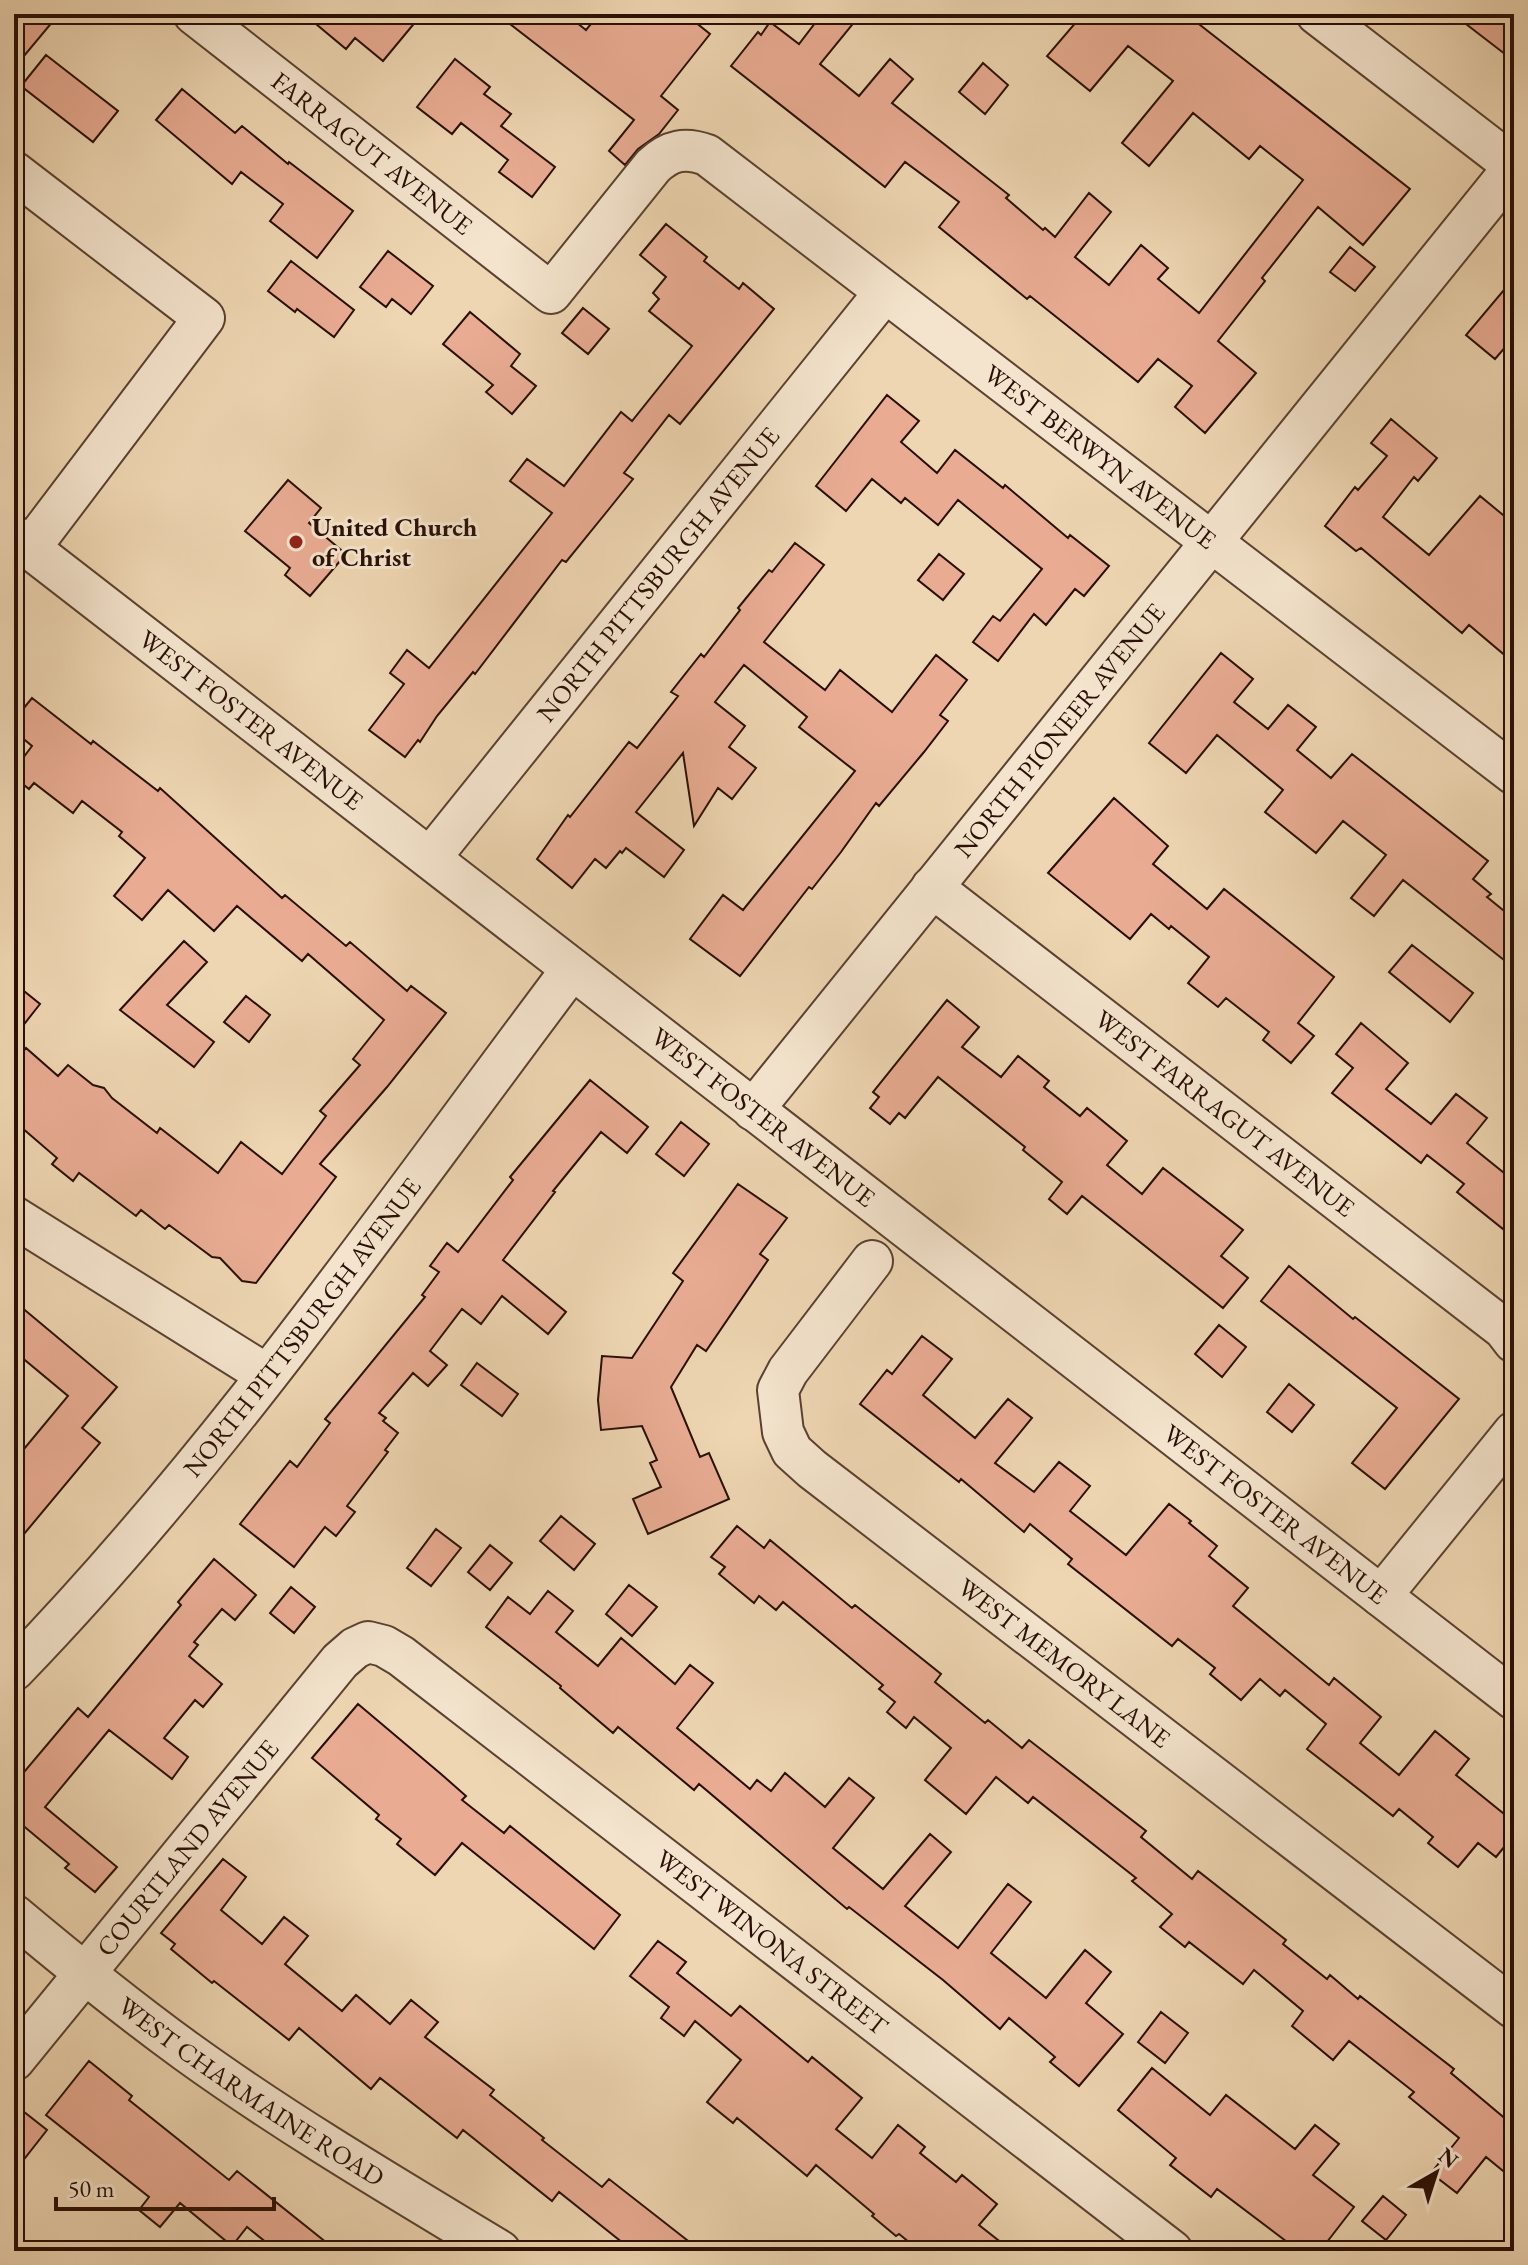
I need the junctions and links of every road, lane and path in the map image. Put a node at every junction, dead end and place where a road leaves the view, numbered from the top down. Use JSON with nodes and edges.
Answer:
{"nodes":[{"id":1,"x":194,"y":14,"type":"edge"},
{"id":2,"x":1317,"y":14,"type":"edge"},
{"id":3,"x":682,"y":150,"type":"joint"},
{"id":4,"x":1514,"y":167,"type":"edge"},
{"id":5,"x":14,"y":172,"type":"edge"},
{"id":6,"x":885,"y":292,"type":"junction"},
{"id":7,"x":1212,"y":541,"type":"junction"},
{"id":8,"x":22,"y":542,"type":"edge"},
{"id":9,"x":1514,"y":774,"type":"edge"},
{"id":10,"x":430,"y":858,"type":"junction"},
{"id":11,"x":932,"y":887,"type":"junction"},
{"id":12,"x":572,"y":969,"type":"junction"},
{"id":13,"x":753,"y":1110,"type":"junction"},
{"id":14,"x":14,"y":1217,"type":"edge"},
{"id":15,"x":872,"y":1261,"type":"dead end"},
{"id":16,"x":1514,"y":1342,"type":"edge"},
{"id":17,"x":267,"y":1375,"type":"junction"},
{"id":18,"x":1514,"y":1432,"type":"edge"},
{"id":19,"x":1381,"y":1596,"type":"junction"},
{"id":20,"x":368,"y":1642,"type":"joint"},
{"id":21,"x":14,"y":1670,"type":"edge"},
{"id":22,"x":1514,"y":1699,"type":"edge"},
{"id":23,"x":14,"y":1915,"type":"edge"},
{"id":24,"x":85,"y":1974,"type":"junction"},
{"id":25,"x":1514,"y":2008,"type":"edge"},
{"id":26,"x":14,"y":2060,"type":"edge"},
{"id":27,"x":500,"y":2251,"type":"edge"},
{"id":28,"x":1172,"y":2251,"type":"edge"}],
"edges":[{"from":1,"to":3,"type":"street","name":"FARRAGUT AVENUE"},
{"from":2,"to":4,"type":"street"},
{"from":3,"to":6,"type":"street","name":"WEST BERWYN AVENUE"},
{"from":4,"to":7,"type":"street","name":"NORTH PIONEER AVENUE"},
{"from":5,"to":8,"type":"street"},
{"from":6,"to":7,"type":"street","name":"WEST BERWYN AVENUE"},
{"from":6,"to":10,"type":"street","name":"NORTH PITTSBURGH AVENUE"},
{"from":7,"to":9,"type":"street","name":"WEST BERWYN AVENUE"},
{"from":7,"to":11,"type":"street","name":"NORTH PIONEER AVENUE"},
{"from":8,"to":10,"type":"street","name":"WEST FOSTER AVENUE"},
{"from":10,"to":12,"type":"street","name":"WEST FOSTER AVENUE"},
{"from":11,"to":13,"type":"street","name":"NORTH PIONEER AVENUE"},
{"from":11,"to":16,"type":"street","name":"WEST FARRAGUT AVENUE"},
{"from":12,"to":13,"type":"street","name":"WEST FOSTER AVENUE"},
{"from":12,"to":17,"type":"street","name":"NORTH PITTSBURGH AVENUE"},
{"from":13,"to":19,"type":"street","name":"WEST FOSTER AVENUE"},
{"from":14,"to":17,"type":"street"},
{"from":15,"to":25,"type":"street","name":"WEST MEMORY LANE"},
{"from":17,"to":21,"type":"street","name":"NORTH PITTSBURGH AVENUE"},
{"from":18,"to":19,"type":"street"},
{"from":19,"to":22,"type":"street","name":"WEST FOSTER AVENUE"},
{"from":20,"to":24,"type":"street","name":"COURTLAND AVENUE"},
{"from":20,"to":28,"type":"street","name":"WEST WINONA STREET"},
{"from":23,"to":24,"type":"street","name":"WEST CHARMAINE ROAD"},
{"from":24,"to":26,"type":"street","name":"COURTLAND AVENUE"},
{"from":24,"to":27,"type":"street","name":"WEST CHARMAINE ROAD"}]}
